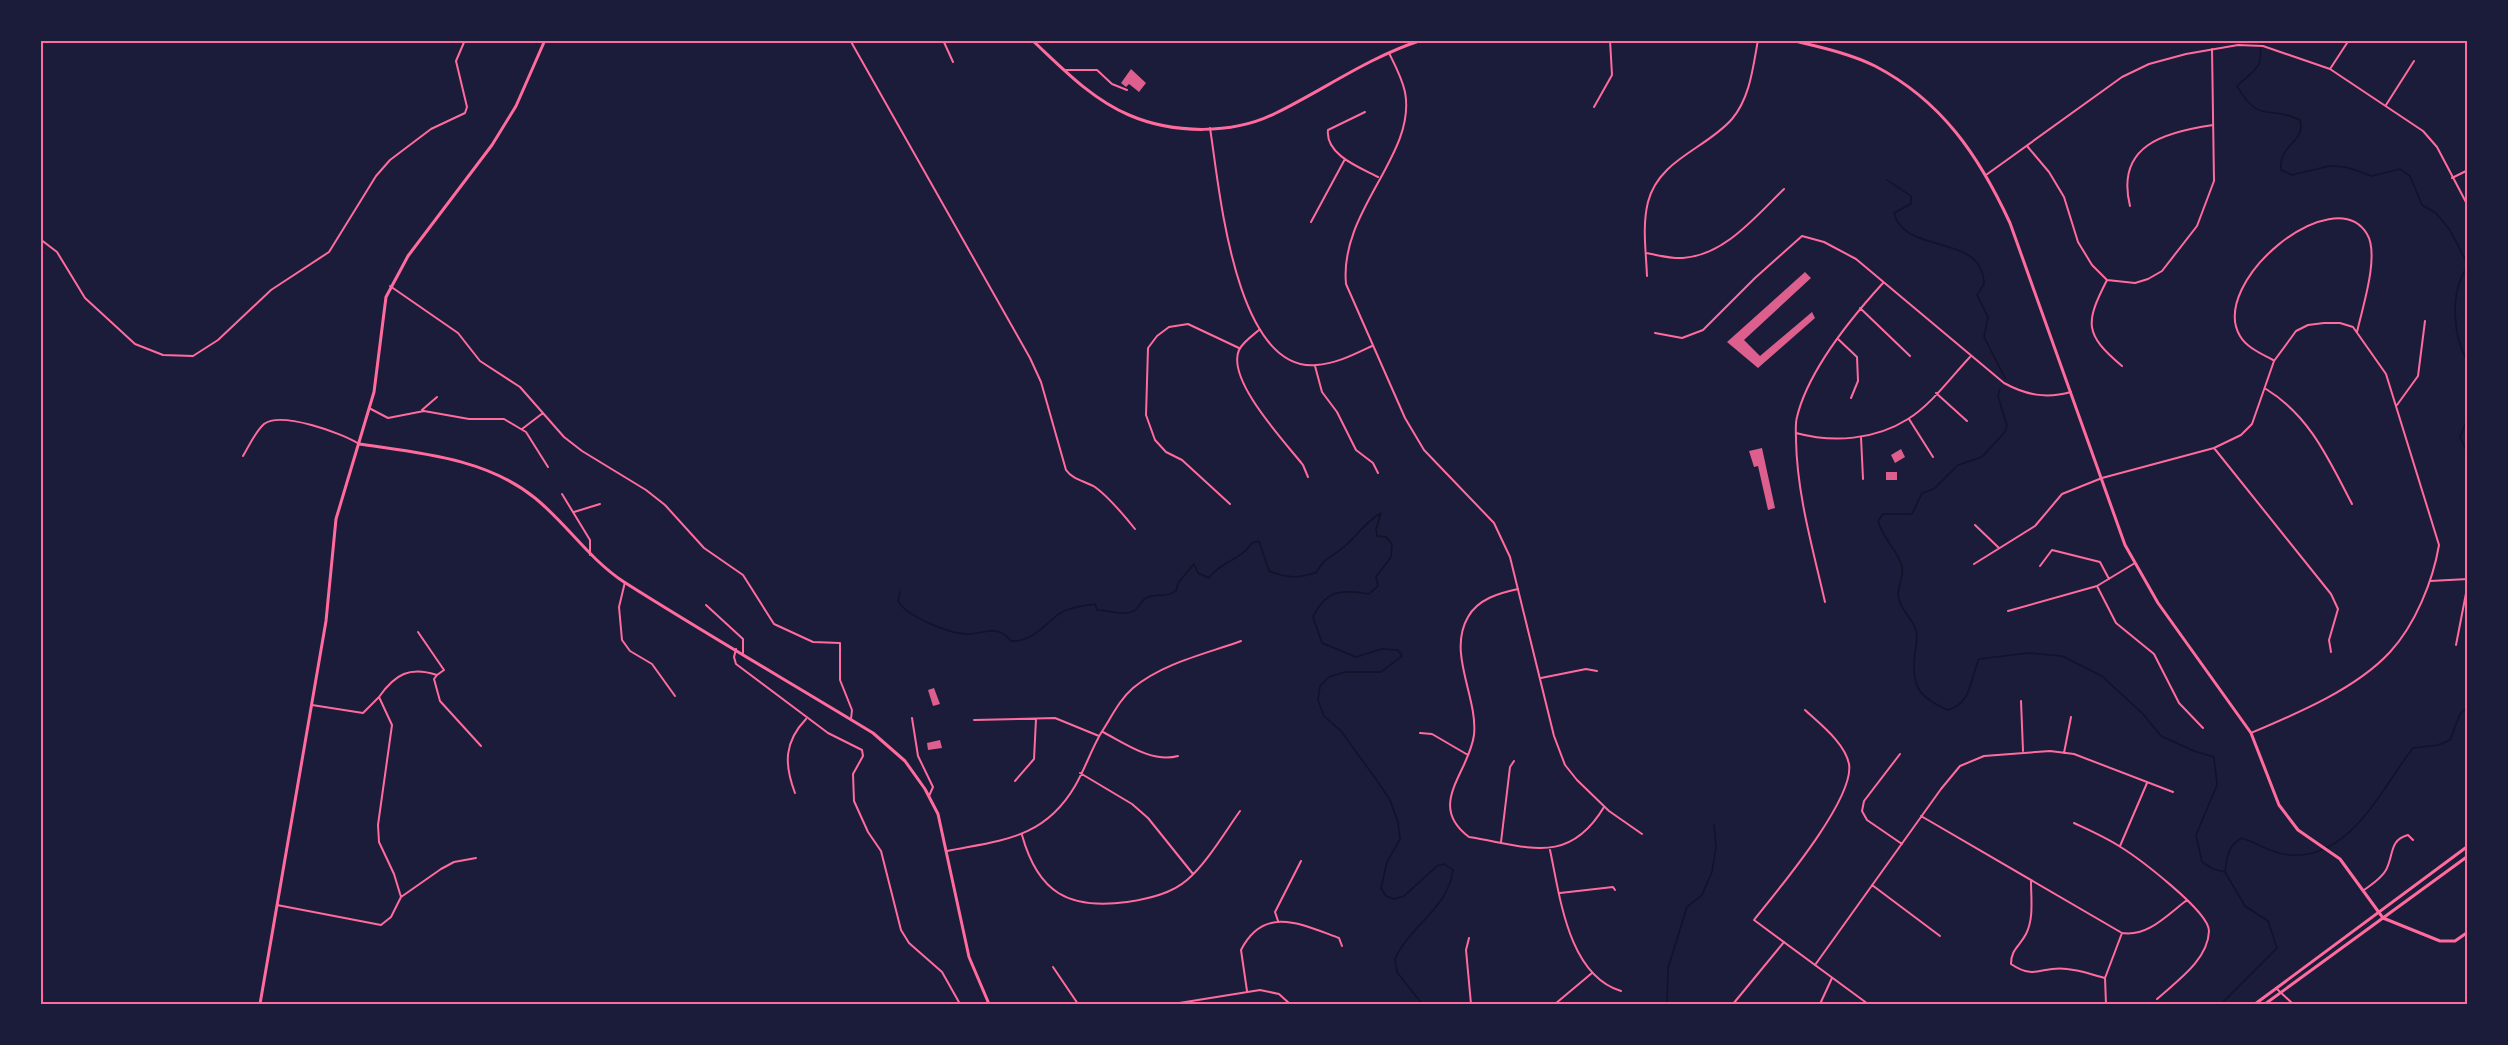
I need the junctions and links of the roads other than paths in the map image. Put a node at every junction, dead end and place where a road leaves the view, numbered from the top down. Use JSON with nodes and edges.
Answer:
{"nodes":[{"id":1,"x":465,"y":40,"type":"edge"},
{"id":2,"x":545,"y":40,"type":"edge"},
{"id":3,"x":850,"y":40,"type":"edge"},
{"id":4,"x":943,"y":40,"type":"edge"},
{"id":5,"x":1032,"y":40,"type":"edge"},
{"id":6,"x":1422,"y":40,"type":"edge"},
{"id":7,"x":1610,"y":40,"type":"edge"},
{"id":8,"x":1758,"y":40,"type":"edge"},
{"id":9,"x":1791,"y":40,"type":"edge"},
{"id":10,"x":2349,"y":40,"type":"edge"},
{"id":11,"x":2212,"y":49,"type":"junction"},
{"id":12,"x":1389,"y":53,"type":"junction"},
{"id":13,"x":2414,"y":61,"type":"dead end"},
{"id":14,"x":953,"y":62,"type":"dead end"},
{"id":15,"x":2330,"y":69,"type":"junction"},
{"id":16,"x":1065,"y":70,"type":"junction"},
{"id":17,"x":1127,"y":90,"type":"dead end"},
{"id":18,"x":2386,"y":105,"type":"junction"},
{"id":19,"x":1594,"y":107,"type":"dead end"},
{"id":20,"x":1365,"y":112,"type":"dead end"},
{"id":21,"x":2213,"y":125,"type":"junction"},
{"id":22,"x":1210,"y":128,"type":"junction"},
{"id":23,"x":2027,"y":145,"type":"junction"},
{"id":24,"x":1345,"y":159,"type":"junction"},
{"id":25,"x":2468,"y":171,"type":"edge"},
{"id":26,"x":1986,"y":175,"type":"junction"},
{"id":27,"x":1378,"y":177,"type":"junction"},
{"id":28,"x":2452,"y":178,"type":"junction"},
{"id":29,"x":1784,"y":189,"type":"dead end"},
{"id":30,"x":2130,"y":206,"type":"dead end"},
{"id":31,"x":2468,"y":206,"type":"edge"},
{"id":32,"x":1311,"y":222,"type":"dead end"},
{"id":33,"x":40,"y":239,"type":"edge"},
{"id":34,"x":1646,"y":253,"type":"junction"},
{"id":35,"x":1647,"y":276,"type":"dead end"},
{"id":36,"x":2107,"y":280,"type":"junction"},
{"id":37,"x":1883,"y":283,"type":"junction"},
{"id":38,"x":390,"y":286,"type":"junction"},
{"id":39,"x":1860,"y":308,"type":"junction"},
{"id":40,"x":2425,"y":321,"type":"dead end"},
{"id":41,"x":1259,"y":330,"type":"junction"},
{"id":42,"x":2357,"y":332,"type":"junction"},
{"id":43,"x":1655,"y":333,"type":"dead end"},
{"id":44,"x":1837,"y":339,"type":"junction"},
{"id":45,"x":1372,"y":346,"type":"junction"},
{"id":46,"x":1239,"y":348,"type":"junction"},
{"id":47,"x":1910,"y":356,"type":"dead end"},
{"id":48,"x":1971,"y":356,"type":"junction"},
{"id":49,"x":2274,"y":361,"type":"junction"},
{"id":50,"x":1315,"y":366,"type":"junction"},
{"id":51,"x":2122,"y":366,"type":"dead end"},
{"id":52,"x":2266,"y":389,"type":"junction"},
{"id":53,"x":2071,"y":392,"type":"junction"},
{"id":54,"x":1936,"y":393,"type":"junction"},
{"id":55,"x":437,"y":396,"type":"dead end"},
{"id":56,"x":1851,"y":398,"type":"dead end"},
{"id":57,"x":2397,"y":405,"type":"junction"},
{"id":58,"x":369,"y":408,"type":"junction"},
{"id":59,"x":420,"y":411,"type":"junction"},
{"id":60,"x":543,"y":414,"type":"junction"},
{"id":61,"x":1909,"y":419,"type":"junction"},
{"id":62,"x":1967,"y":421,"type":"dead end"},
{"id":63,"x":522,"y":429,"type":"junction"},
{"id":64,"x":1796,"y":433,"type":"junction"},
{"id":65,"x":1861,"y":437,"type":"junction"},
{"id":66,"x":358,"y":444,"type":"junction"},
{"id":67,"x":2214,"y":448,"type":"junction"},
{"id":68,"x":243,"y":456,"type":"dead end"},
{"id":69,"x":1933,"y":457,"type":"dead end"},
{"id":70,"x":548,"y":467,"type":"dead end"},
{"id":71,"x":1378,"y":473,"type":"dead end"},
{"id":72,"x":1308,"y":477,"type":"dead end"},
{"id":73,"x":2102,"y":478,"type":"junction"},
{"id":74,"x":1863,"y":479,"type":"dead end"},
{"id":75,"x":562,"y":494,"type":"dead end"},
{"id":76,"x":600,"y":504,"type":"dead end"},
{"id":77,"x":1230,"y":504,"type":"dead end"},
{"id":78,"x":2352,"y":504,"type":"dead end"},
{"id":79,"x":574,"y":512,"type":"junction"},
{"id":80,"x":1975,"y":525,"type":"dead end"},
{"id":81,"x":1135,"y":529,"type":"dead end"},
{"id":82,"x":2000,"y":548,"type":"junction"},
{"id":83,"x":590,"y":555,"type":"junction"},
{"id":84,"x":2135,"y":563,"type":"junction"},
{"id":85,"x":1974,"y":564,"type":"dead end"},
{"id":86,"x":2040,"y":566,"type":"dead end"},
{"id":87,"x":2109,"y":579,"type":"junction"},
{"id":88,"x":2468,"y":579,"type":"edge"},
{"id":89,"x":2430,"y":581,"type":"junction"},
{"id":90,"x":625,"y":582,"type":"junction"},
{"id":91,"x":2468,"y":583,"type":"edge"},
{"id":92,"x":2097,"y":586,"type":"junction"},
{"id":93,"x":1518,"y":589,"type":"junction"},
{"id":94,"x":1825,"y":602,"type":"dead end"},
{"id":95,"x":706,"y":605,"type":"dead end"},
{"id":96,"x":2008,"y":611,"type":"dead end"},
{"id":97,"x":418,"y":633,"type":"dead end"},
{"id":98,"x":1241,"y":641,"type":"dead end"},
{"id":99,"x":2456,"y":645,"type":"dead end"},
{"id":100,"x":736,"y":649,"type":"junction"},
{"id":101,"x":2331,"y":652,"type":"dead end"},
{"id":102,"x":743,"y":654,"type":"junction"},
{"id":103,"x":1597,"y":671,"type":"dead end"},
{"id":104,"x":437,"y":675,"type":"junction"},
{"id":105,"x":1541,"y":678,"type":"junction"},
{"id":106,"x":675,"y":696,"type":"dead end"},
{"id":107,"x":380,"y":697,"type":"junction"},
{"id":108,"x":2020,"y":701,"type":"dead end"},
{"id":109,"x":312,"y":705,"type":"junction"},
{"id":110,"x":1805,"y":710,"type":"dead end"},
{"id":111,"x":2071,"y":717,"type":"dead end"},
{"id":112,"x":807,"y":718,"type":"junction"},
{"id":113,"x":912,"y":718,"type":"dead end"},
{"id":114,"x":1036,"y":719,"type":"junction"},
{"id":115,"x":851,"y":720,"type":"junction"},
{"id":116,"x":974,"y":720,"type":"dead end"},
{"id":117,"x":2203,"y":728,"type":"dead end"},
{"id":118,"x":1102,"y":732,"type":"junction"},
{"id":119,"x":1420,"y":733,"type":"dead end"},
{"id":120,"x":2251,"y":733,"type":"junction"},
{"id":121,"x":1099,"y":736,"type":"junction"},
{"id":122,"x":482,"y":746,"type":"dead end"},
{"id":123,"x":2023,"y":751,"type":"junction"},
{"id":124,"x":2064,"y":753,"type":"junction"},
{"id":125,"x":1900,"y":754,"type":"dead end"},
{"id":126,"x":1468,"y":755,"type":"junction"},
{"id":127,"x":1178,"y":756,"type":"dead end"},
{"id":128,"x":1514,"y":761,"type":"dead end"},
{"id":129,"x":1080,"y":773,"type":"junction"},
{"id":130,"x":1015,"y":781,"type":"dead end"},
{"id":131,"x":2147,"y":783,"type":"junction"},
{"id":132,"x":2173,"y":792,"type":"dead end"},
{"id":133,"x":795,"y":793,"type":"dead end"},
{"id":134,"x":929,"y":796,"type":"junction"},
{"id":135,"x":1604,"y":807,"type":"junction"},
{"id":136,"x":1240,"y":811,"type":"dead end"},
{"id":137,"x":1922,"y":816,"type":"junction"},
{"id":138,"x":2074,"y":823,"type":"dead end"},
{"id":139,"x":1642,"y":834,"type":"dead end"},
{"id":140,"x":1022,"y":835,"type":"junction"},
{"id":141,"x":2413,"y":840,"type":"dead end"},
{"id":142,"x":1501,"y":842,"type":"junction"},
{"id":143,"x":1902,"y":843,"type":"junction"},
{"id":144,"x":2120,"y":846,"type":"junction"},
{"id":145,"x":2468,"y":846,"type":"edge"},
{"id":146,"x":1550,"y":850,"type":"junction"},
{"id":147,"x":947,"y":851,"type":"junction"},
{"id":148,"x":2468,"y":856,"type":"edge"},
{"id":149,"x":476,"y":858,"type":"dead end"},
{"id":150,"x":1300,"y":861,"type":"dead end"},
{"id":151,"x":1193,"y":874,"type":"junction"},
{"id":152,"x":2031,"y":881,"type":"junction"},
{"id":153,"x":1872,"y":885,"type":"junction"},
{"id":154,"x":1616,"y":890,"type":"dead end"},
{"id":155,"x":2364,"y":890,"type":"junction"},
{"id":156,"x":1560,"y":893,"type":"junction"},
{"id":157,"x":401,"y":897,"type":"junction"},
{"id":158,"x":2187,"y":900,"type":"junction"},
{"id":159,"x":277,"y":905,"type":"junction"},
{"id":160,"x":2379,"y":911,"type":"junction"},
{"id":161,"x":2383,"y":918,"type":"junction"},
{"id":162,"x":1278,"y":921,"type":"junction"},
{"id":163,"x":2468,"y":932,"type":"edge"},
{"id":164,"x":2122,"y":933,"type":"junction"},
{"id":165,"x":1940,"y":936,"type":"dead end"},
{"id":166,"x":1469,"y":938,"type":"dead end"},
{"id":167,"x":1784,"y":942,"type":"junction"},
{"id":168,"x":1342,"y":946,"type":"dead end"},
{"id":169,"x":1815,"y":965,"type":"junction"},
{"id":170,"x":1053,"y":967,"type":"dead end"},
{"id":171,"x":1592,"y":973,"type":"junction"},
{"id":172,"x":1832,"y":978,"type":"junction"},
{"id":173,"x":2105,"y":978,"type":"junction"},
{"id":174,"x":2276,"y":987,"type":"junction"},
{"id":175,"x":1621,"y":991,"type":"dead end"},
{"id":176,"x":1248,"y":992,"type":"junction"},
{"id":177,"x":2280,"y":992,"type":"junction"},
{"id":178,"x":2157,"y":999,"type":"dead end"},
{"id":179,"x":260,"y":1005,"type":"edge"},
{"id":180,"x":960,"y":1005,"type":"edge"},
{"id":181,"x":989,"y":1005,"type":"edge"},
{"id":182,"x":1078,"y":1005,"type":"edge"},
{"id":183,"x":1173,"y":1005,"type":"edge"},
{"id":184,"x":1290,"y":1005,"type":"edge"},
{"id":185,"x":1471,"y":1005,"type":"edge"},
{"id":186,"x":1555,"y":1005,"type":"edge"},
{"id":187,"x":1732,"y":1005,"type":"edge"},
{"id":188,"x":1820,"y":1005,"type":"edge"},
{"id":189,"x":1868,"y":1005,"type":"edge"},
{"id":190,"x":2106,"y":1005,"type":"edge"},
{"id":191,"x":2256,"y":1005,"type":"edge"},
{"id":192,"x":2265,"y":1005,"type":"edge"},
{"id":193,"x":2293,"y":1005,"type":"edge"}],
"edges":[{"from":1,"to":33,"type":"street"},
{"from":2,"to":38,"type":"main road"},
{"from":3,"to":81,"type":"street"},
{"from":4,"to":14,"type":"street"},
{"from":5,"to":16,"type":"main road"},
{"from":6,"to":12,"type":"main road"},
{"from":7,"to":19,"type":"street"},
{"from":8,"to":34,"type":"street"},
{"from":9,"to":26,"type":"main road"},
{"from":10,"to":15,"type":"street"},
{"from":11,"to":15,"type":"street"},
{"from":11,"to":21,"type":"street"},
{"from":11,"to":23,"type":"street"},
{"from":12,"to":22,"type":"main road"},
{"from":12,"to":27,"type":"street"},
{"from":13,"to":18,"type":"street"},
{"from":15,"to":18,"type":"street"},
{"from":16,"to":17,"type":"street"},
{"from":16,"to":22,"type":"main road"},
{"from":18,"to":28,"type":"street"},
{"from":20,"to":24,"type":"street"},
{"from":21,"to":30,"type":"street"},
{"from":21,"to":36,"type":"street"},
{"from":22,"to":41,"type":"street"},
{"from":23,"to":26,"type":"street"},
{"from":23,"to":36,"type":"street"},
{"from":24,"to":27,"type":"street"},
{"from":24,"to":32,"type":"street"},
{"from":25,"to":28,"type":"street"},
{"from":26,"to":53,"type":"main road"},
{"from":27,"to":45,"type":"street"},
{"from":28,"to":31,"type":"street"},
{"from":29,"to":34,"type":"street"},
{"from":34,"to":35,"type":"street"},
{"from":36,"to":51,"type":"street"},
{"from":37,"to":39,"type":"street"},
{"from":37,"to":43,"type":"street"},
{"from":37,"to":48,"type":"street"},
{"from":38,"to":58,"type":"main road"},
{"from":38,"to":60,"type":"street"},
{"from":39,"to":44,"type":"street"},
{"from":39,"to":47,"type":"street"},
{"from":40,"to":57,"type":"street"},
{"from":41,"to":46,"type":"street"},
{"from":41,"to":50,"type":"street"},
{"from":42,"to":49,"type":"street"},
{"from":42,"to":49,"type":"street"},
{"from":42,"to":57,"type":"street"},
{"from":44,"to":56,"type":"street"},
{"from":44,"to":64,"type":"street"},
{"from":45,"to":50,"type":"street"},
{"from":45,"to":93,"type":"street"},
{"from":46,"to":72,"type":"street"},
{"from":46,"to":77,"type":"street"},
{"from":48,"to":53,"type":"street"},
{"from":48,"to":54,"type":"street"},
{"from":49,"to":52,"type":"street"},
{"from":50,"to":71,"type":"street"},
{"from":52,"to":67,"type":"street"},
{"from":52,"to":78,"type":"street"},
{"from":53,"to":73,"type":"main road"},
{"from":54,"to":61,"type":"street"},
{"from":54,"to":62,"type":"street"},
{"from":55,"to":59,"type":"street"},
{"from":57,"to":89,"type":"street"},
{"from":58,"to":59,"type":"street"},
{"from":58,"to":66,"type":"main road"},
{"from":59,"to":63,"type":"street"},
{"from":60,"to":63,"type":"street"},
{"from":60,"to":115,"type":"street"},
{"from":61,"to":65,"type":"street"},
{"from":61,"to":69,"type":"street"},
{"from":63,"to":70,"type":"street"},
{"from":64,"to":65,"type":"street"},
{"from":64,"to":94,"type":"street"},
{"from":65,"to":74,"type":"street"},
{"from":66,"to":68,"type":"street"},
{"from":66,"to":83,"type":"main road"},
{"from":66,"to":109,"type":"main road"},
{"from":67,"to":73,"type":"street"},
{"from":67,"to":101,"type":"street"},
{"from":73,"to":82,"type":"street"},
{"from":73,"to":84,"type":"main road"},
{"from":75,"to":79,"type":"street"},
{"from":76,"to":79,"type":"street"},
{"from":79,"to":83,"type":"street"},
{"from":80,"to":82,"type":"street"},
{"from":82,"to":85,"type":"street"},
{"from":83,"to":90,"type":"main road"},
{"from":84,"to":87,"type":"street"},
{"from":84,"to":120,"type":"main road"},
{"from":86,"to":87,"type":"street"},
{"from":87,"to":92,"type":"street"},
{"from":88,"to":89,"type":"street"},
{"from":89,"to":120,"type":"street"},
{"from":90,"to":100,"type":"main road"},
{"from":90,"to":106,"type":"street"},
{"from":91,"to":99,"type":"street"},
{"from":92,"to":96,"type":"street"},
{"from":92,"to":117,"type":"street"},
{"from":93,"to":105,"type":"street"},
{"from":93,"to":126,"type":"street"},
{"from":95,"to":102,"type":"street"},
{"from":97,"to":104,"type":"street"},
{"from":98,"to":118,"type":"street"},
{"from":100,"to":102,"type":"main road"},
{"from":100,"to":112,"type":"street"},
{"from":102,"to":115,"type":"main road"},
{"from":103,"to":105,"type":"street"},
{"from":104,"to":107,"type":"street"},
{"from":104,"to":122,"type":"street"},
{"from":105,"to":135,"type":"street"},
{"from":107,"to":109,"type":"street"},
{"from":107,"to":157,"type":"street"},
{"from":108,"to":123,"type":"street"},
{"from":109,"to":159,"type":"main road"},
{"from":110,"to":167,"type":"street"},
{"from":111,"to":124,"type":"street"},
{"from":112,"to":133,"type":"street"},
{"from":112,"to":180,"type":"street"},
{"from":113,"to":134,"type":"street"},
{"from":114,"to":116,"type":"street"},
{"from":114,"to":121,"type":"street"},
{"from":114,"to":130,"type":"street"},
{"from":115,"to":134,"type":"main road"},
{"from":118,"to":121,"type":"street"},
{"from":118,"to":127,"type":"street"},
{"from":119,"to":126,"type":"street"},
{"from":120,"to":155,"type":"main road"},
{"from":121,"to":129,"type":"street"},
{"from":123,"to":124,"type":"street"},
{"from":123,"to":137,"type":"street"},
{"from":124,"to":131,"type":"street"},
{"from":125,"to":143,"type":"street"},
{"from":126,"to":142,"type":"street"},
{"from":128,"to":142,"type":"street"},
{"from":129,"to":140,"type":"street"},
{"from":129,"to":151,"type":"street"},
{"from":131,"to":132,"type":"street"},
{"from":131,"to":144,"type":"street"},
{"from":134,"to":147,"type":"main road"},
{"from":135,"to":139,"type":"street"},
{"from":135,"to":146,"type":"street"},
{"from":136,"to":151,"type":"street"},
{"from":137,"to":143,"type":"street"},
{"from":137,"to":152,"type":"street"},
{"from":138,"to":144,"type":"street"},
{"from":140,"to":147,"type":"street"},
{"from":140,"to":151,"type":"street"},
{"from":141,"to":155,"type":"street"},
{"from":142,"to":146,"type":"street"},
{"from":143,"to":153,"type":"street"},
{"from":144,"to":158,"type":"street"},
{"from":145,"to":160,"type":"main road"},
{"from":146,"to":156,"type":"street"},
{"from":147,"to":181,"type":"main road"},
{"from":148,"to":161,"type":"main road"},
{"from":149,"to":157,"type":"street"},
{"from":150,"to":162,"type":"street"},
{"from":152,"to":164,"type":"street"},
{"from":152,"to":173,"type":"street"},
{"from":153,"to":165,"type":"street"},
{"from":153,"to":169,"type":"street"},
{"from":154,"to":156,"type":"street"},
{"from":155,"to":160,"type":"main road"},
{"from":156,"to":171,"type":"street"},
{"from":157,"to":159,"type":"street"},
{"from":158,"to":164,"type":"street"},
{"from":158,"to":178,"type":"street"},
{"from":159,"to":179,"type":"main road"},
{"from":160,"to":161,"type":"main road"},
{"from":160,"to":174,"type":"main road"},
{"from":161,"to":163,"type":"main road"},
{"from":161,"to":177,"type":"main road"},
{"from":162,"to":168,"type":"street"},
{"from":162,"to":176,"type":"street"},
{"from":164,"to":173,"type":"street"},
{"from":166,"to":185,"type":"street"},
{"from":167,"to":169,"type":"street"},
{"from":167,"to":187,"type":"street"},
{"from":169,"to":172,"type":"street"},
{"from":170,"to":182,"type":"street"},
{"from":171,"to":175,"type":"street"},
{"from":171,"to":186,"type":"street"},
{"from":172,"to":188,"type":"street"},
{"from":172,"to":189,"type":"street"},
{"from":173,"to":190,"type":"street"},
{"from":174,"to":177,"type":"street"},
{"from":174,"to":191,"type":"main road"},
{"from":176,"to":183,"type":"street"},
{"from":176,"to":184,"type":"street"},
{"from":177,"to":192,"type":"main road"},
{"from":177,"to":193,"type":"street"}]}
